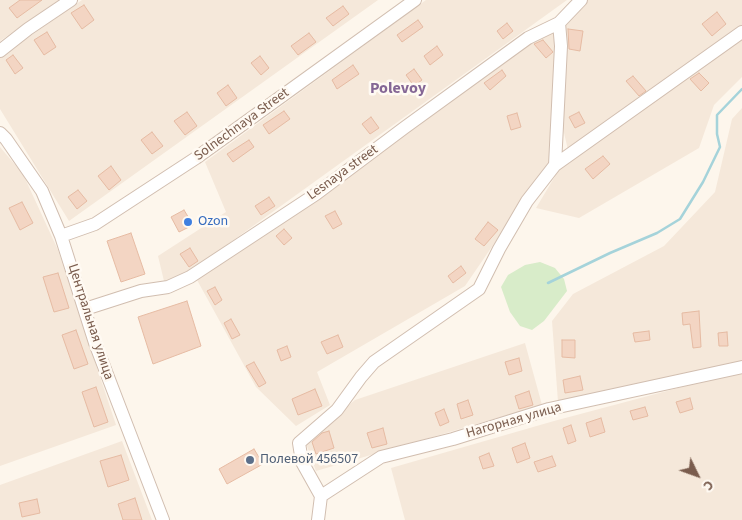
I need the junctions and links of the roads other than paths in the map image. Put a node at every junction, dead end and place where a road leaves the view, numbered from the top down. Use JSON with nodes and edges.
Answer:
{"nodes":[{"id":1,"x":72,"y":0,"type":"edge"},
{"id":2,"x":416,"y":0,"type":"edge"},
{"id":3,"x":581,"y":0,"type":"edge"},
{"id":4,"x":559,"y":23,"type":"junction"},
{"id":5,"x":742,"y":32,"type":"edge"},
{"id":6,"x":0,"y":50,"type":"edge"},
{"id":7,"x":0,"y":133,"type":"edge"},
{"id":8,"x":555,"y":164,"type":"junction"},
{"id":9,"x":61,"y":236,"type":"junction"},
{"id":10,"x":85,"y":309,"type":"junction"},
{"id":11,"x":742,"y":367,"type":"edge"},
{"id":12,"x":321,"y":496,"type":"junction"},
{"id":13,"x":163,"y":520,"type":"edge"},
{"id":14,"x":318,"y":520,"type":"edge"}],
"edges":[{"from":1,"to":6,"type":"street"},
{"from":2,"to":9,"type":"street","name":"Solnechnaya Street"},
{"from":3,"to":4,"type":"street","name":"Lesnaya street"},
{"from":4,"to":8,"type":"street"},
{"from":4,"to":10,"type":"street","name":"Lesnaya street"},
{"from":5,"to":8,"type":"street"},
{"from":7,"to":9,"type":"street","name":"Центральная улица"},
{"from":8,"to":12,"type":"street"},
{"from":9,"to":10,"type":"street","name":"Центральная улица"},
{"from":10,"to":13,"type":"street","name":"Центральная улица"},
{"from":11,"to":12,"type":"street","name":"Нагорная улица"},
{"from":12,"to":14,"type":"street"}]}
